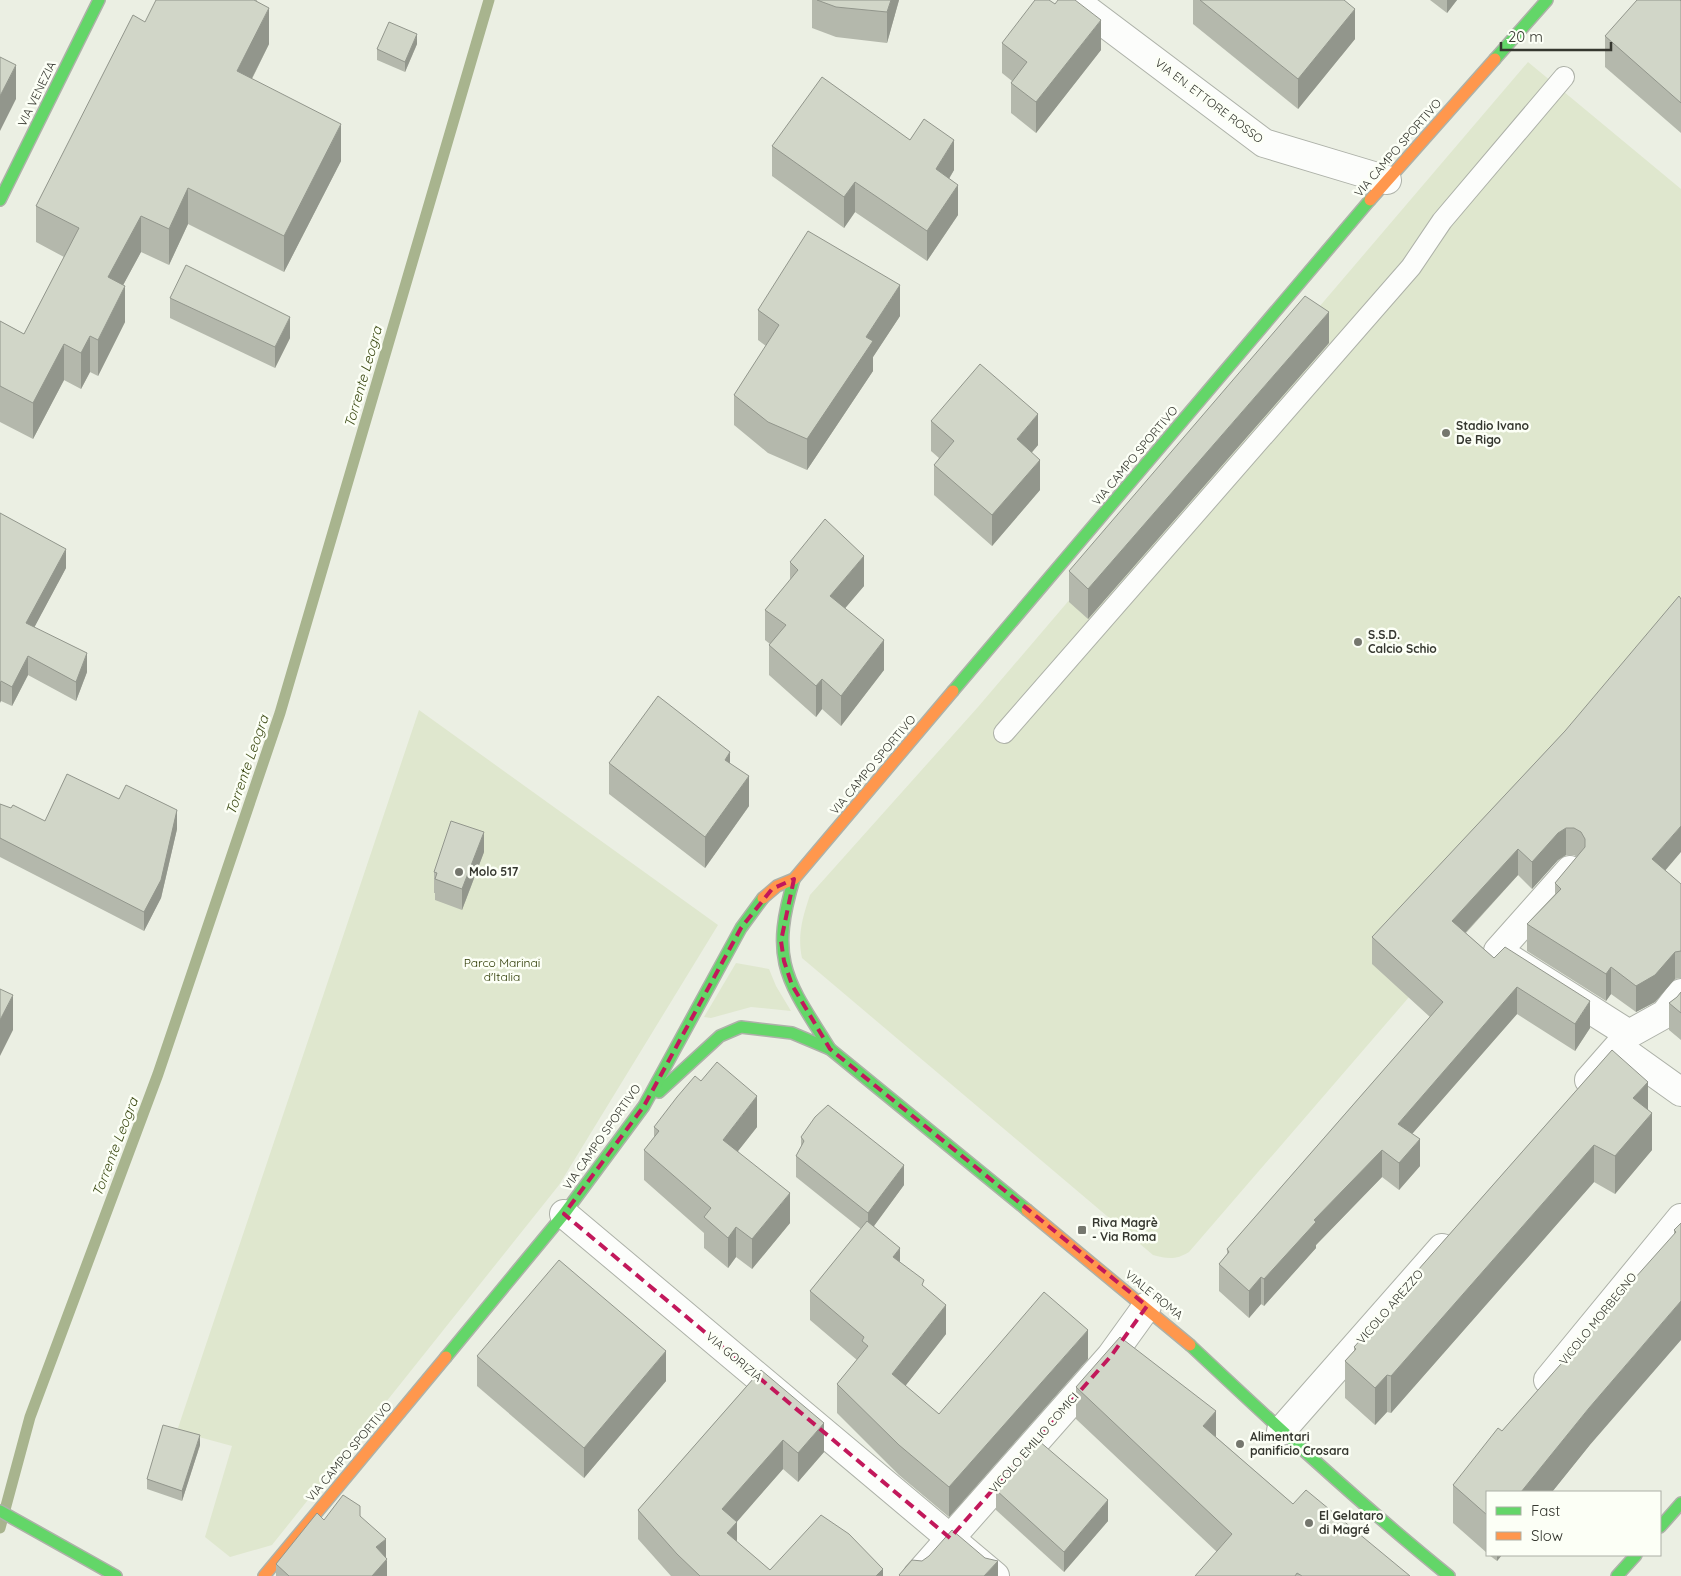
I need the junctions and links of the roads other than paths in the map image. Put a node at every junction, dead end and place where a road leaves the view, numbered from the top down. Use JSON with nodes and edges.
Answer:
{"nodes":[{"id":1,"x":99,"y":0,"type":"edge"},
{"id":2,"x":1074,"y":0,"type":"edge"},
{"id":3,"x":1547,"y":0,"type":"edge"},
{"id":4,"x":1564,"y":77,"type":"dead end"},
{"id":5,"x":1387,"y":180,"type":"junction"},
{"id":6,"x":0,"y":200,"type":"edge"},
{"id":7,"x":1004,"y":732,"type":"dead end"},
{"id":8,"x":1570,"y":870,"type":"edge"},
{"id":9,"x":794,"y":879,"type":"junction"},
{"id":10,"x":1681,"y":993,"type":"edge"},
{"id":11,"x":830,"y":1049,"type":"junction"},
{"id":12,"x":1681,"y":1092,"type":"edge"},
{"id":13,"x":1572,"y":1099,"type":"edge"},
{"id":14,"x":644,"y":1106,"type":"junction"},
{"id":15,"x":564,"y":1214,"type":"junction"},
{"id":16,"x":1681,"y":1218,"type":"edge"},
{"id":17,"x":1462,"y":1226,"type":"edge"},
{"id":18,"x":1147,"y":1306,"type":"junction"},
{"id":19,"x":1533,"y":1399,"type":"edge"},
{"id":20,"x":1281,"y":1431,"type":"junction"},
{"id":21,"x":1681,"y":1503,"type":"edge"},
{"id":22,"x":0,"y":1511,"type":"edge"},
{"id":23,"x":1661,"y":1527,"type":"edge"},
{"id":24,"x":950,"y":1538,"type":"junction"},
{"id":25,"x":1635,"y":1556,"type":"edge"},
{"id":26,"x":116,"y":1576,"type":"edge"},
{"id":27,"x":264,"y":1576,"type":"edge"},
{"id":28,"x":917,"y":1576,"type":"edge"},
{"id":29,"x":995,"y":1576,"type":"edge"},
{"id":30,"x":1449,"y":1576,"type":"edge"},
{"id":31,"x":1617,"y":1576,"type":"edge"}],
"edges":[{"from":1,"to":6,"type":"street","name":"VIA VENEZIA"},
{"from":2,"to":5,"type":"street","name":"VIA EN. ETTORE ROSSO"},
{"from":3,"to":5,"type":"street","name":"VIA CAMPO SPORTIVO"},
{"from":4,"to":7,"type":"lane"},
{"from":5,"to":9,"type":"street","name":"VIA CAMPO SPORTIVO"},
{"from":8,"to":10,"type":"street"},
{"from":9,"to":11,"type":"street"},
{"from":9,"to":14,"type":"street","name":"VIA CAMPO SPORTIVO"},
{"from":11,"to":14,"type":"street"},
{"from":11,"to":18,"type":"street","name":"VIALE ROMA"},
{"from":12,"to":13,"type":"street"},
{"from":14,"to":15,"type":"street","name":"VIA CAMPO SPORTIVO"},
{"from":15,"to":24,"type":"street","name":"VIA GORIZIA"},
{"from":15,"to":27,"type":"street","name":"VIA CAMPO SPORTIVO"},
{"from":16,"to":19,"type":"street","name":"VICOLO MORBEGNO"},
{"from":17,"to":20,"type":"street","name":"VICOLO AREZZO"},
{"from":18,"to":20,"type":"street","name":"VIALE ROMA"},
{"from":18,"to":24,"type":"street","name":"VICOLO EMILIO COMICI"},
{"from":20,"to":30,"type":"street","name":"VIALE ROMA"},
{"from":21,"to":23,"type":"street"},
{"from":22,"to":26,"type":"street"},
{"from":24,"to":28,"type":"street","name":"VICOLO EMILIO COMICI"},
{"from":24,"to":29,"type":"street","name":"VIA GORIZIA"},
{"from":25,"to":31,"type":"street"}]}
